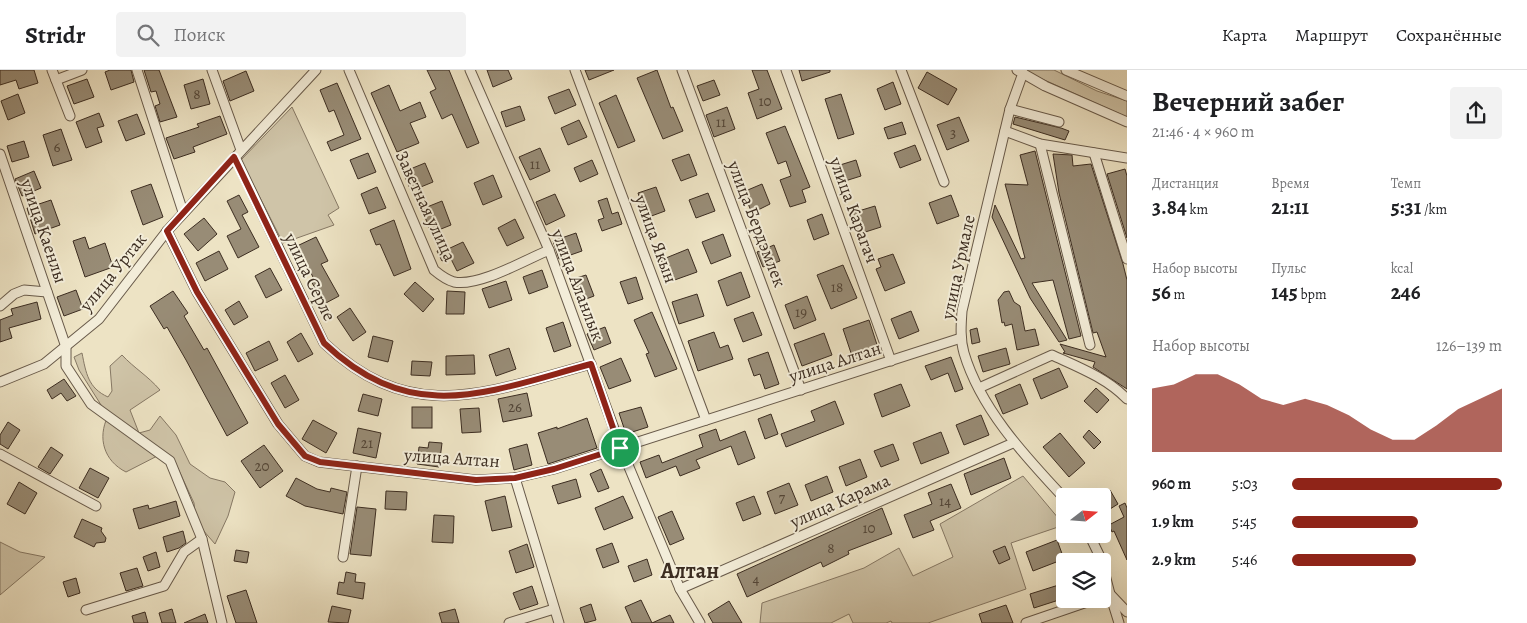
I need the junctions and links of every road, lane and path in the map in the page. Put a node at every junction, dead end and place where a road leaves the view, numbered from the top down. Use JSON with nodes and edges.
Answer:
{"nodes":[{"id":1,"x":52,"y":70,"type":"edge"},
{"id":2,"x":82,"y":70,"type":"edge"},
{"id":3,"x":137,"y":70,"type":"edge"},
{"id":4,"x":212,"y":70,"type":"edge"},
{"id":5,"x":316,"y":70,"type":"edge"},
{"id":6,"x":349,"y":70,"type":"edge"},
{"id":7,"x":470,"y":70,"type":"edge"},
{"id":8,"x":575,"y":70,"type":"edge"},
{"id":9,"x":682,"y":70,"type":"edge"},
{"id":10,"x":786,"y":70,"type":"edge"},
{"id":11,"x":901,"y":70,"type":"edge"},
{"id":12,"x":1066,"y":70,"type":"edge"},
{"id":13,"x":1020,"y":72,"type":"edge"},
{"id":14,"x":56,"y":80,"type":"junction"},
{"id":15,"x":1127,"y":96,"type":"edge"},
{"id":16,"x":1010,"y":109,"type":"junction"},
{"id":17,"x":70,"y":116,"type":"dead end"},
{"id":18,"x":1059,"y":122,"type":"dead end"},
{"id":19,"x":1127,"y":122,"type":"edge"},
{"id":20,"x":1005,"y":131,"type":"junction"},
{"id":21,"x":1040,"y":144,"type":"junction"},
{"id":22,"x":241,"y":150,"type":"junction"},
{"id":23,"x":1094,"y":153,"type":"junction"},
{"id":24,"x":0,"y":154,"type":"edge"},
{"id":25,"x":234,"y":157,"type":"junction"},
{"id":26,"x":1127,"y":158,"type":"edge"},
{"id":27,"x":944,"y":182,"type":"dead end"},
{"id":28,"x":183,"y":212,"type":"junction"},
{"id":29,"x":167,"y":231,"type":"junction"},
{"id":30,"x":549,"y":250,"type":"junction"},
{"id":31,"x":1127,"y":259,"type":"edge"},
{"id":32,"x":47,"y":292,"type":"junction"},
{"id":33,"x":0,"y":306,"type":"edge"},
{"id":34,"x":961,"y":338,"type":"junction"},
{"id":35,"x":1090,"y":345,"type":"dead end"},
{"id":36,"x":66,"y":347,"type":"junction"},
{"id":37,"x":891,"y":360,"type":"junction"},
{"id":38,"x":591,"y":364,"type":"junction"},
{"id":39,"x":0,"y":382,"type":"edge"},
{"id":40,"x":979,"y":388,"type":"junction"},
{"id":41,"x":801,"y":390,"type":"junction"},
{"id":42,"x":1127,"y":399,"type":"edge"},
{"id":43,"x":706,"y":420,"type":"junction"},
{"id":44,"x":1014,"y":443,"type":"junction"},
{"id":45,"x":620,"y":448,"type":"junction"},
{"id":46,"x":0,"y":454,"type":"edge"},
{"id":47,"x":357,"y":466,"type":"junction"},
{"id":48,"x":515,"y":478,"type":"junction"},
{"id":49,"x":1056,"y":490,"type":"edge"},
{"id":50,"x":96,"y":506,"type":"dead end"},
{"id":51,"x":202,"y":539,"type":"junction"},
{"id":52,"x":343,"y":557,"type":"dead end"},
{"id":53,"x":680,"y":589,"type":"junction"},
{"id":54,"x":1111,"y":599,"type":"edge"},
{"id":55,"x":1111,"y":606,"type":"edge"},
{"id":56,"x":1070,"y":608,"type":"edge"},
{"id":57,"x":554,"y":609,"type":"junction"},
{"id":58,"x":86,"y":610,"type":"dead end"},
{"id":59,"x":1127,"y":612,"type":"edge"},
{"id":60,"x":222,"y":623,"type":"edge"},
{"id":61,"x":510,"y":623,"type":"edge"},
{"id":62,"x":559,"y":623,"type":"edge"},
{"id":63,"x":700,"y":623,"type":"edge"},
{"id":64,"x":1026,"y":623,"type":"edge"},
{"id":65,"x":1119,"y":623,"type":"edge"}],
"edges":[{"from":1,"to":14,"type":"street"},
{"from":2,"to":14,"type":"street"},
{"from":3,"to":28,"type":"street"},
{"from":4,"to":22,"type":"street"},
{"from":5,"to":22,"type":"street","name":"улица Уртак"},
{"from":6,"to":30,"type":"street","name":"Заветная улица"},
{"from":7,"to":30,"type":"street","name":"улица Аланлык"},
{"from":8,"to":43,"type":"street","name":"улица Якын"},
{"from":9,"to":41,"type":"street","name":"улица Бердэмлек"},
{"from":10,"to":37,"type":"street","name":"улица Карагач"},
{"from":11,"to":27,"type":"street"},
{"from":12,"to":15,"type":"street"},
{"from":13,"to":16,"type":"street","name":"улица Урмале"},
{"from":13,"to":19,"type":"street"},
{"from":14,"to":17,"type":"street"},
{"from":16,"to":18,"type":"street"},
{"from":16,"to":20,"type":"street","name":"улица Урмале"},
{"from":20,"to":21,"type":"street"},
{"from":20,"to":34,"type":"street","name":"улица Урмале"},
{"from":21,"to":23,"type":"street"},
{"from":21,"to":35,"type":"street"},
{"from":22,"to":25,"type":"street","name":"улица Уртак"},
{"from":23,"to":26,"type":"street"},
{"from":23,"to":31,"type":"street"},
{"from":24,"to":32,"type":"street","name":"улица Каенлы"},
{"from":25,"to":28,"type":"street","name":"улица Уртак"},
{"from":25,"to":38,"type":"street","name":"улица Серле"},
{"from":28,"to":29,"type":"street","name":"улица Уртак"},
{"from":29,"to":36,"type":"street","name":"улица Уртак"},
{"from":29,"to":47,"type":"street","name":"улица Алтан"},
{"from":30,"to":38,"type":"street","name":"улица Аланлык"},
{"from":32,"to":33,"type":"street"},
{"from":32,"to":36,"type":"street","name":"улица Каенлы"},
{"from":34,"to":37,"type":"street","name":"улица Алтан"},
{"from":34,"to":40,"type":"street","name":"улица Урмале"},
{"from":36,"to":39,"type":"street","name":"улица Уртак"},
{"from":36,"to":51,"type":"street","name":"улица Каенлы"},
{"from":37,"to":41,"type":"street","name":"улица Алтан"},
{"from":38,"to":45,"type":"street","name":"улица Аланлык"},
{"from":40,"to":42,"type":"street"},
{"from":40,"to":44,"type":"street","name":"улица Урмале"},
{"from":41,"to":43,"type":"street","name":"улица Алтан"},
{"from":43,"to":45,"type":"street","name":"улица Алтан"},
{"from":44,"to":49,"type":"street","name":"улица Урмале"},
{"from":44,"to":53,"type":"street","name":"улица Карама"},
{"from":45,"to":48,"type":"street","name":"улица Алтан"},
{"from":45,"to":53,"type":"street","name":"улица Аланлык"},
{"from":46,"to":50,"type":"street"},
{"from":47,"to":48,"type":"street","name":"улица Алтан"},
{"from":47,"to":52,"type":"street"},
{"from":48,"to":57,"type":"street"},
{"from":51,"to":58,"type":"street"},
{"from":51,"to":60,"type":"street","name":"улица Каенлы"},
{"from":53,"to":63,"type":"street","name":"улица Аланлык"},
{"from":54,"to":59,"type":"street"},
{"from":55,"to":65,"type":"street"},
{"from":56,"to":64,"type":"street"},
{"from":57,"to":61,"type":"street"},
{"from":57,"to":62,"type":"street"}]}
